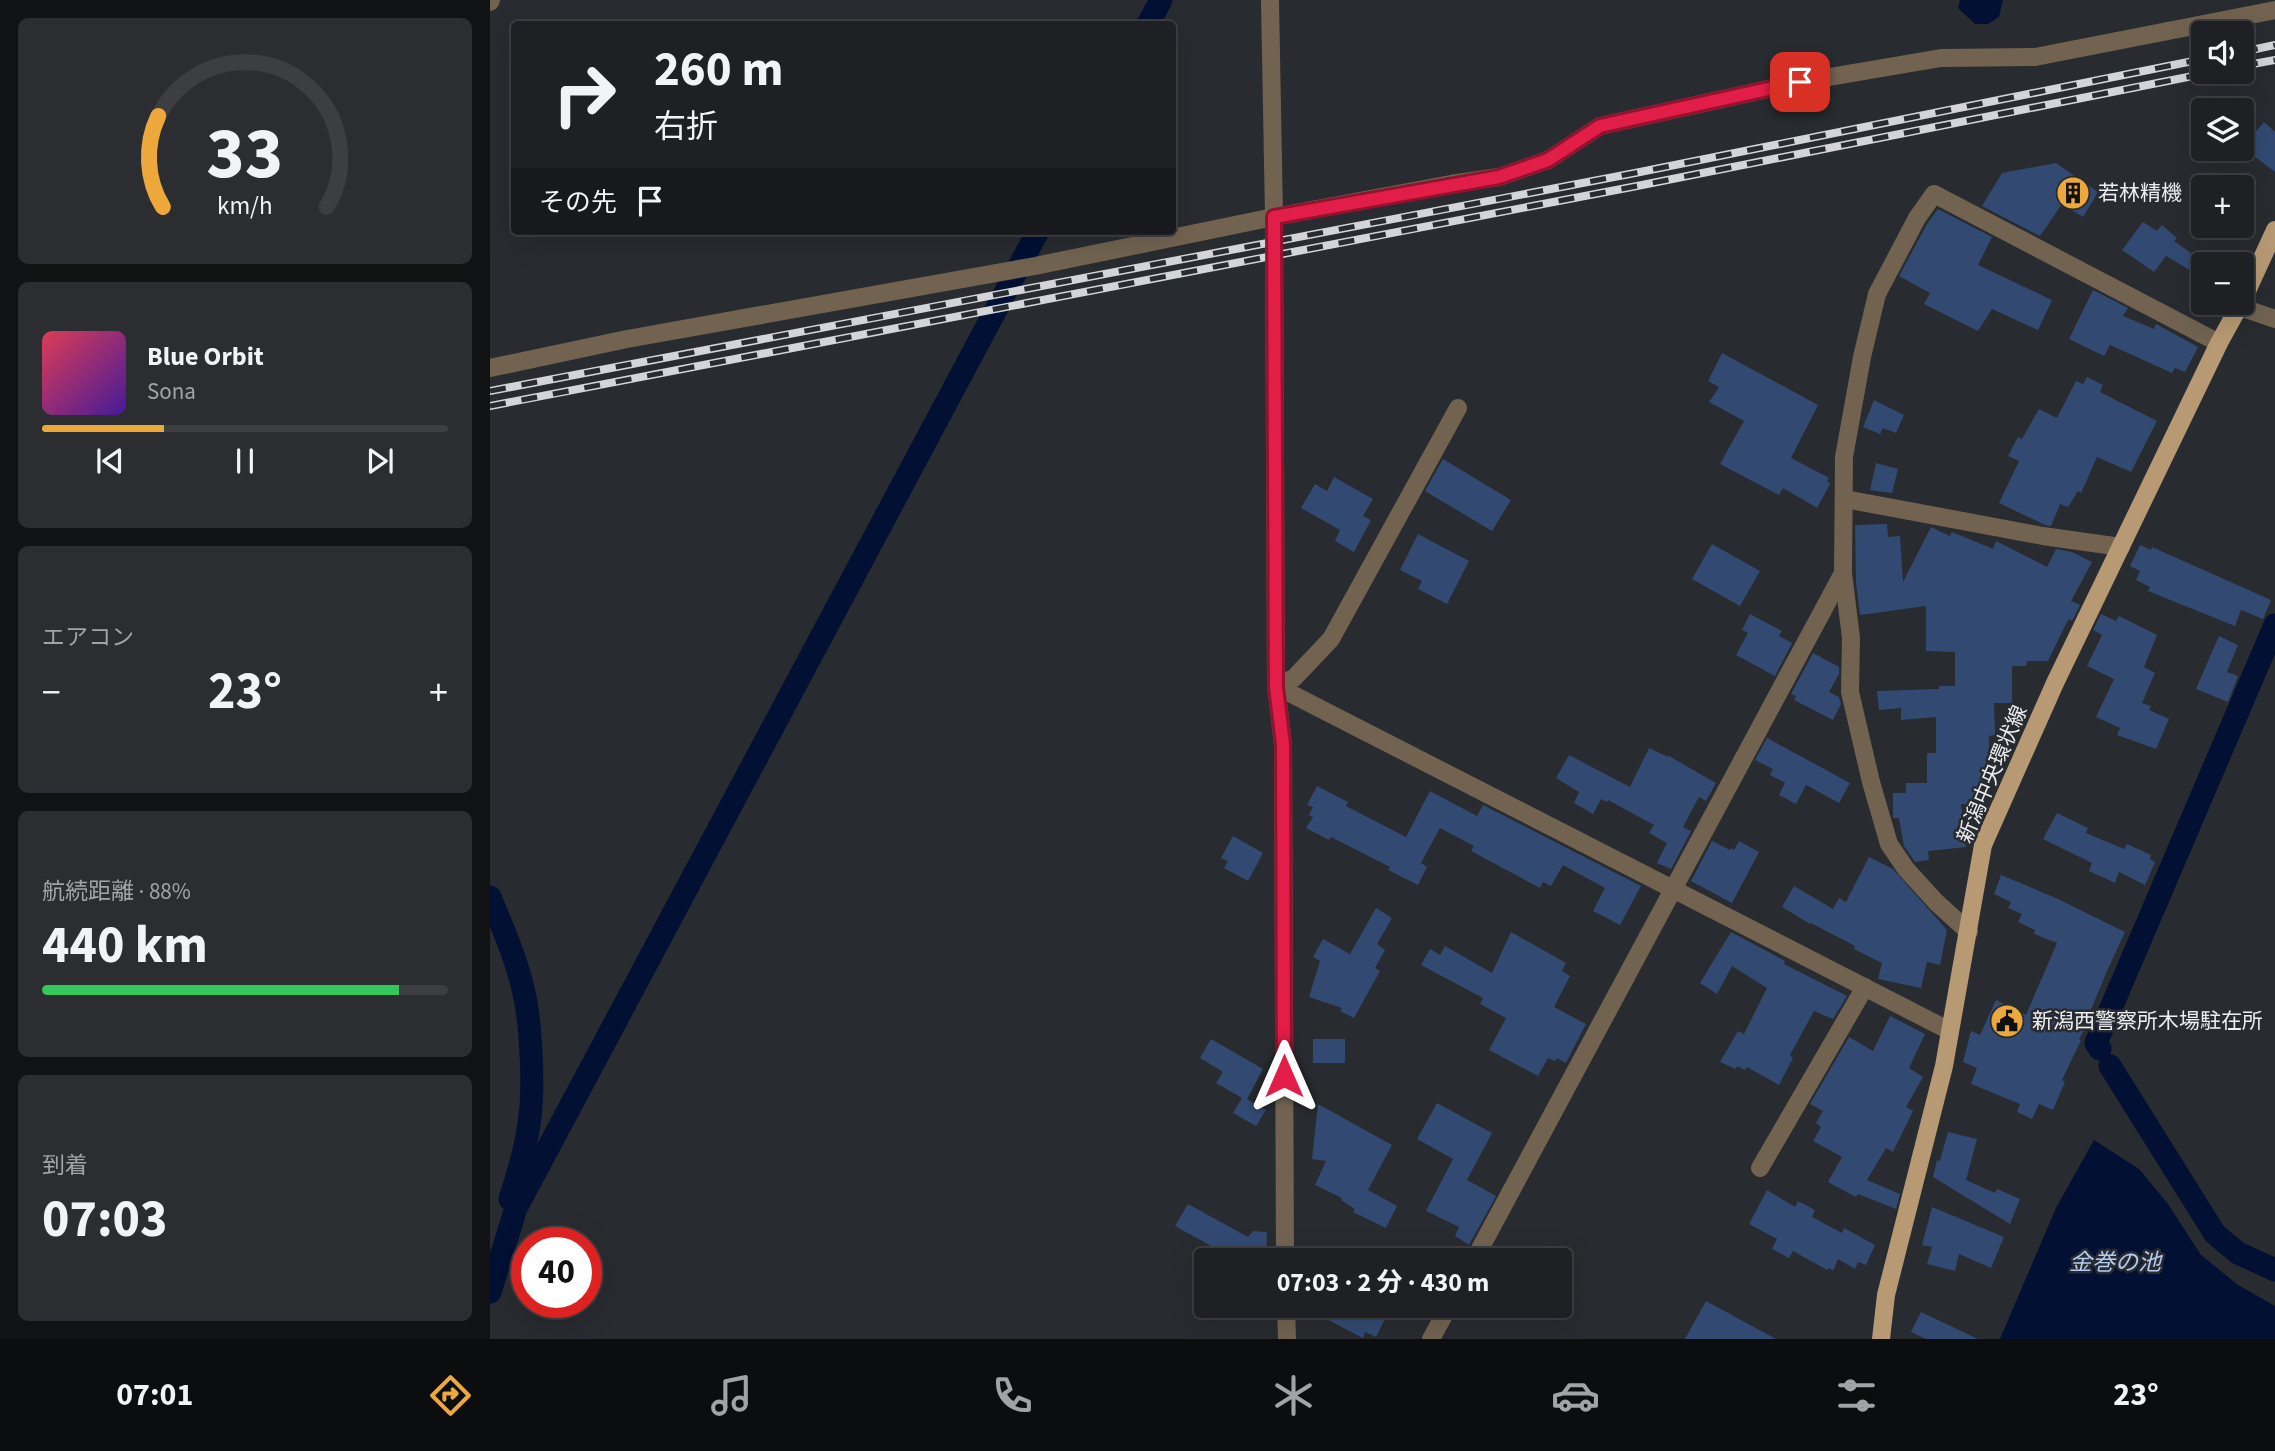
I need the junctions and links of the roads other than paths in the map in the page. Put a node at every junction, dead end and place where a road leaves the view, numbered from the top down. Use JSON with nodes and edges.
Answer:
{"nodes":[{"id":1,"x":1270,"y":0,"type":"edge"},
{"id":2,"x":2275,"y":10,"type":"edge"},
{"id":3,"x":1274,"y":217,"type":"junction"},
{"id":4,"x":2275,"y":230,"type":"edge"},
{"id":5,"x":2254,"y":276,"type":"edge"},
{"id":6,"x":2254,"y":310,"type":"edge"},
{"id":7,"x":2235,"y":315,"type":"edge"},
{"id":8,"x":2275,"y":320,"type":"edge"},
{"id":9,"x":2219,"y":343,"type":"junction"},
{"id":10,"x":490,"y":368,"type":"edge"},
{"id":11,"x":1458,"y":408,"type":"dead end"},
{"id":12,"x":1845,"y":499,"type":"junction"},
{"id":13,"x":2121,"y":547,"type":"junction"},
{"id":14,"x":1843,"y":573,"type":"junction"},
{"id":15,"x":1276,"y":687,"type":"junction"},
{"id":16,"x":1674,"y":889,"type":"junction"},
{"id":17,"x":1969,"y":932,"type":"junction"},
{"id":18,"x":1865,"y":987,"type":"junction"},
{"id":19,"x":1950,"y":1031,"type":"junction"},
{"id":20,"x":1760,"y":1168,"type":"dead end"},
{"id":21,"x":1285,"y":1248,"type":"edge"},
{"id":22,"x":1480,"y":1248,"type":"edge"},
{"id":23,"x":1286,"y":1318,"type":"edge"},
{"id":24,"x":1442,"y":1318,"type":"edge"},
{"id":25,"x":1287,"y":1339,"type":"edge"},
{"id":26,"x":1431,"y":1339,"type":"edge"},
{"id":27,"x":1881,"y":1339,"type":"edge"}],
"edges":[{"from":1,"to":3,"type":"street"},
{"from":2,"to":3,"type":"street"},
{"from":3,"to":10,"type":"street"},
{"from":3,"to":15,"type":"street"},
{"from":4,"to":5,"type":"main road","name":"新潟中央環状線"},
{"from":6,"to":8,"type":"street"},
{"from":7,"to":9,"type":"main road","name":"新潟中央環状線"},
{"from":9,"to":12,"type":"street"},
{"from":9,"to":13,"type":"main road","name":"新潟中央環状線"},
{"from":11,"to":15,"type":"street"},
{"from":12,"to":13,"type":"street"},
{"from":12,"to":14,"type":"street"},
{"from":13,"to":17,"type":"main road","name":"新潟中央環状線"},
{"from":14,"to":16,"type":"street"},
{"from":14,"to":17,"type":"street"},
{"from":15,"to":16,"type":"street"},
{"from":15,"to":21,"type":"street"},
{"from":16,"to":18,"type":"street"},
{"from":16,"to":22,"type":"street"},
{"from":17,"to":19,"type":"main road","name":"新潟中央環状線"},
{"from":18,"to":19,"type":"street"},
{"from":18,"to":20,"type":"street"},
{"from":19,"to":27,"type":"main road","name":"新潟中央環状線"},
{"from":23,"to":25,"type":"street"},
{"from":24,"to":26,"type":"street"}]}
